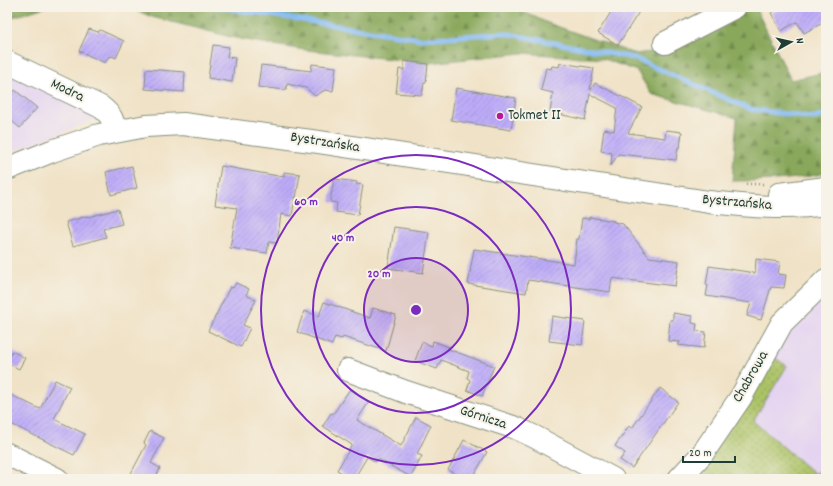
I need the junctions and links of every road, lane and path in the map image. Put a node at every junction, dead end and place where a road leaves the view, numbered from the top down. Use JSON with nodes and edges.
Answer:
{"nodes":[{"id":1,"x":735,"y":7,"type":"edge"},
{"id":2,"x":665,"y":43,"type":"dead end"},
{"id":3,"x":7,"y":62,"type":"edge"},
{"id":4,"x":115,"y":131,"type":"junction"},
{"id":5,"x":7,"y":169,"type":"edge"},
{"id":6,"x":826,"y":188,"type":"edge"},
{"id":7,"x":648,"y":192,"type":"junction"},
{"id":8,"x":826,"y":204,"type":"edge"},
{"id":9,"x":826,"y":280,"type":"edge"},
{"id":10,"x":348,"y":370,"type":"dead end"},
{"id":11,"x":7,"y":454,"type":"edge"},
{"id":12,"x":57,"y":479,"type":"edge"},
{"id":13,"x":613,"y":479,"type":"edge"},
{"id":14,"x":679,"y":479,"type":"edge"}],
"edges":[{"from":1,"to":2,"type":"main road"},
{"from":3,"to":4,"type":"main road","name":"Modra"},
{"from":4,"to":5,"type":"main road","name":"Bystrzańska"},
{"from":4,"to":7,"type":"main road","name":"Bystrzańska"},
{"from":6,"to":7,"type":"main road","name":"Bystrzańska"},
{"from":7,"to":8,"type":"main road","name":"Bystrzańska"},
{"from":9,"to":14,"type":"main road","name":"Chabrowa"},
{"from":10,"to":13,"type":"main road","name":"Górnicza"},
{"from":11,"to":12,"type":"main road"}]}
